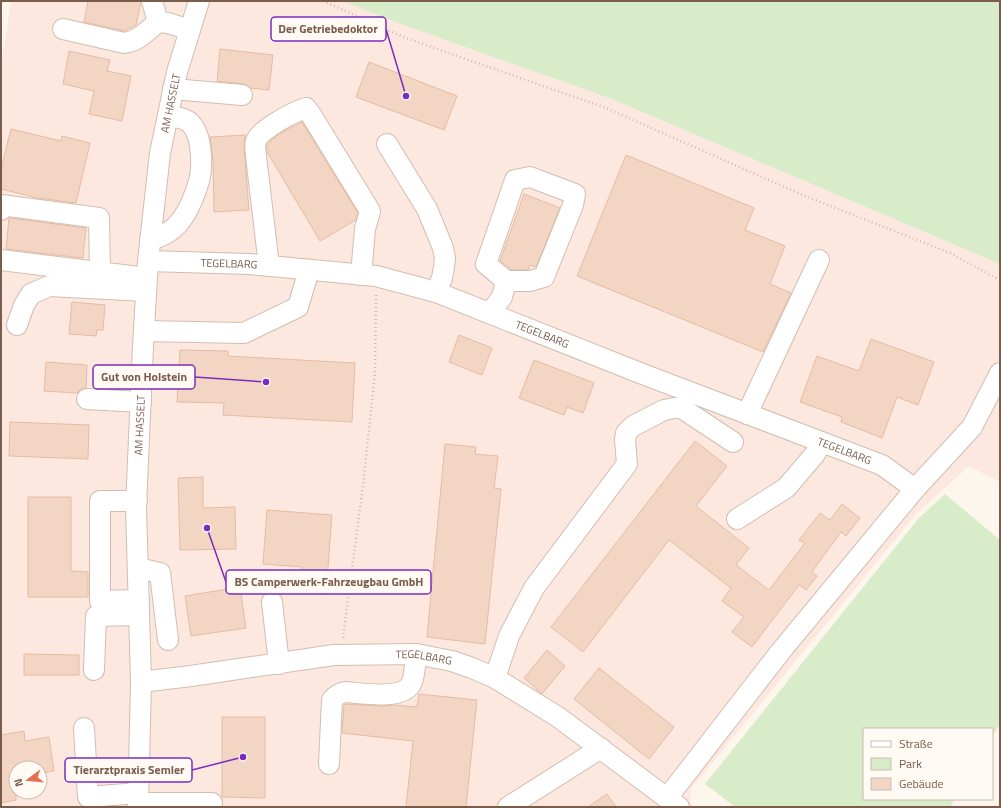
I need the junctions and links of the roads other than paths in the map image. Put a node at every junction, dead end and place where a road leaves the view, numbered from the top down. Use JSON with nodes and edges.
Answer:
{"nodes":[{"id":1,"x":152,"y":1,"type":"edge"},
{"id":2,"x":199,"y":1,"type":"edge"},
{"id":3,"x":158,"y":22,"type":"junction"},
{"id":4,"x":64,"y":29,"type":"dead end"},
{"id":5,"x":190,"y":30,"type":"junction"},
{"id":6,"x":174,"y":89,"type":"junction"},
{"id":7,"x":242,"y":95,"type":"dead end"},
{"id":8,"x":168,"y":116,"type":"junction"},
{"id":9,"x":387,"y":144,"type":"dead end"},
{"id":10,"x":1,"y":210,"type":"edge"},
{"id":11,"x":150,"y":240,"type":"junction"},
{"id":12,"x":1,"y":260,"type":"edge"},
{"id":13,"x":819,"y":260,"type":"dead end"},
{"id":14,"x":269,"y":266,"type":"junction"},
{"id":15,"x":310,"y":270,"type":"junction"},
{"id":16,"x":100,"y":272,"type":"junction"},
{"id":17,"x":369,"y":275,"type":"junction"},
{"id":18,"x":147,"y":277,"type":"junction"},
{"id":19,"x":506,"y":281,"type":"junction"},
{"id":20,"x":436,"y":292,"type":"junction"},
{"id":21,"x":490,"y":313,"type":"junction"},
{"id":22,"x":17,"y":325,"type":"dead end"},
{"id":23,"x":144,"y":330,"type":"junction"},
{"id":24,"x":1000,"y":373,"type":"edge"},
{"id":25,"x":87,"y":399,"type":"dead end"},
{"id":26,"x":141,"y":402,"type":"junction"},
{"id":27,"x":747,"y":414,"type":"junction"},
{"id":28,"x":732,"y":442,"type":"dead end"},
{"id":29,"x":822,"y":442,"type":"junction"},
{"id":30,"x":915,"y":489,"type":"junction"},
{"id":31,"x":137,"y":501,"type":"junction"},
{"id":32,"x":737,"y":519,"type":"dead end"},
{"id":33,"x":138,"y":568,"type":"junction"},
{"id":34,"x":272,"y":602,"type":"dead end"},
{"id":35,"x":139,"y":608,"type":"junction"},
{"id":36,"x":168,"y":640,"type":"dead end"},
{"id":37,"x":416,"y":654,"type":"junction"},
{"id":38,"x":279,"y":664,"type":"junction"},
{"id":39,"x":94,"y":670,"type":"dead end"},
{"id":40,"x":495,"y":678,"type":"junction"},
{"id":41,"x":141,"y":682,"type":"junction"},
{"id":42,"x":84,"y":728,"type":"dead end"},
{"id":43,"x":601,"y":748,"type":"junction"},
{"id":44,"x":329,"y":764,"type":"dead end"},
{"id":45,"x":138,"y":801,"type":"edge"},
{"id":46,"x":212,"y":803,"type":"dead end"},
{"id":47,"x":673,"y":803,"type":"edge"},
{"id":48,"x":508,"y":807,"type":"edge"}],
"edges":[{"from":1,"to":3,"type":"street"},
{"from":2,"to":5,"type":"street","name":"AM HASSELT"},
{"from":3,"to":4,"type":"street"},
{"from":3,"to":5,"type":"street"},
{"from":5,"to":6,"type":"street","name":"AM HASSELT"},
{"from":6,"to":7,"type":"street"},
{"from":6,"to":8,"type":"street","name":"AM HASSELT"},
{"from":8,"to":11,"type":"street","name":"AM HASSELT"},
{"from":8,"to":11,"type":"street"},
{"from":9,"to":20,"type":"street"},
{"from":10,"to":16,"type":"street"},
{"from":11,"to":18,"type":"street","name":"AM HASSELT"},
{"from":12,"to":16,"type":"street"},
{"from":13,"to":27,"type":"street"},
{"from":14,"to":15,"type":"street","name":"TEGELBARG"},
{"from":14,"to":17,"type":"street"},
{"from":14,"to":18,"type":"street","name":"TEGELBARG"},
{"from":15,"to":17,"type":"street","name":"TEGELBARG"},
{"from":15,"to":23,"type":"street"},
{"from":16,"to":18,"type":"street"},
{"from":17,"to":20,"type":"street","name":"TEGELBARG"},
{"from":18,"to":22,"type":"street"},
{"from":18,"to":23,"type":"street","name":"AM HASSELT"},
{"from":19,"to":19,"type":"street"},
{"from":19,"to":21,"type":"street"},
{"from":20,"to":21,"type":"street","name":"TEGELBARG"},
{"from":21,"to":27,"type":"street","name":"TEGELBARG"},
{"from":23,"to":26,"type":"street","name":"AM HASSELT"},
{"from":24,"to":30,"type":"street","name":"TEGELBARG"},
{"from":25,"to":26,"type":"street"},
{"from":26,"to":31,"type":"street","name":"AM HASSELT"},
{"from":27,"to":29,"type":"street","name":"TEGELBARG"},
{"from":28,"to":40,"type":"street"},
{"from":29,"to":30,"type":"street","name":"TEGELBARG"},
{"from":29,"to":32,"type":"street"},
{"from":30,"to":47,"type":"street","name":"TEGELBARG"},
{"from":31,"to":33,"type":"street","name":"AM HASSELT"},
{"from":31,"to":35,"type":"street"},
{"from":33,"to":35,"type":"street","name":"AM HASSELT"},
{"from":33,"to":36,"type":"street"},
{"from":34,"to":38,"type":"street"},
{"from":35,"to":39,"type":"street"},
{"from":35,"to":41,"type":"street","name":"AM HASSELT"},
{"from":37,"to":38,"type":"street","name":"TEGELBARG"},
{"from":37,"to":40,"type":"street","name":"TEGELBARG"},
{"from":37,"to":44,"type":"street"},
{"from":38,"to":41,"type":"street","name":"TEGELBARG"},
{"from":40,"to":43,"type":"street","name":"TEGELBARG"},
{"from":41,"to":45,"type":"street","name":"AM HASSELT"},
{"from":42,"to":45,"type":"street"},
{"from":43,"to":47,"type":"street","name":"TEGELBARG"},
{"from":43,"to":48,"type":"street"},
{"from":45,"to":46,"type":"street"}]}
